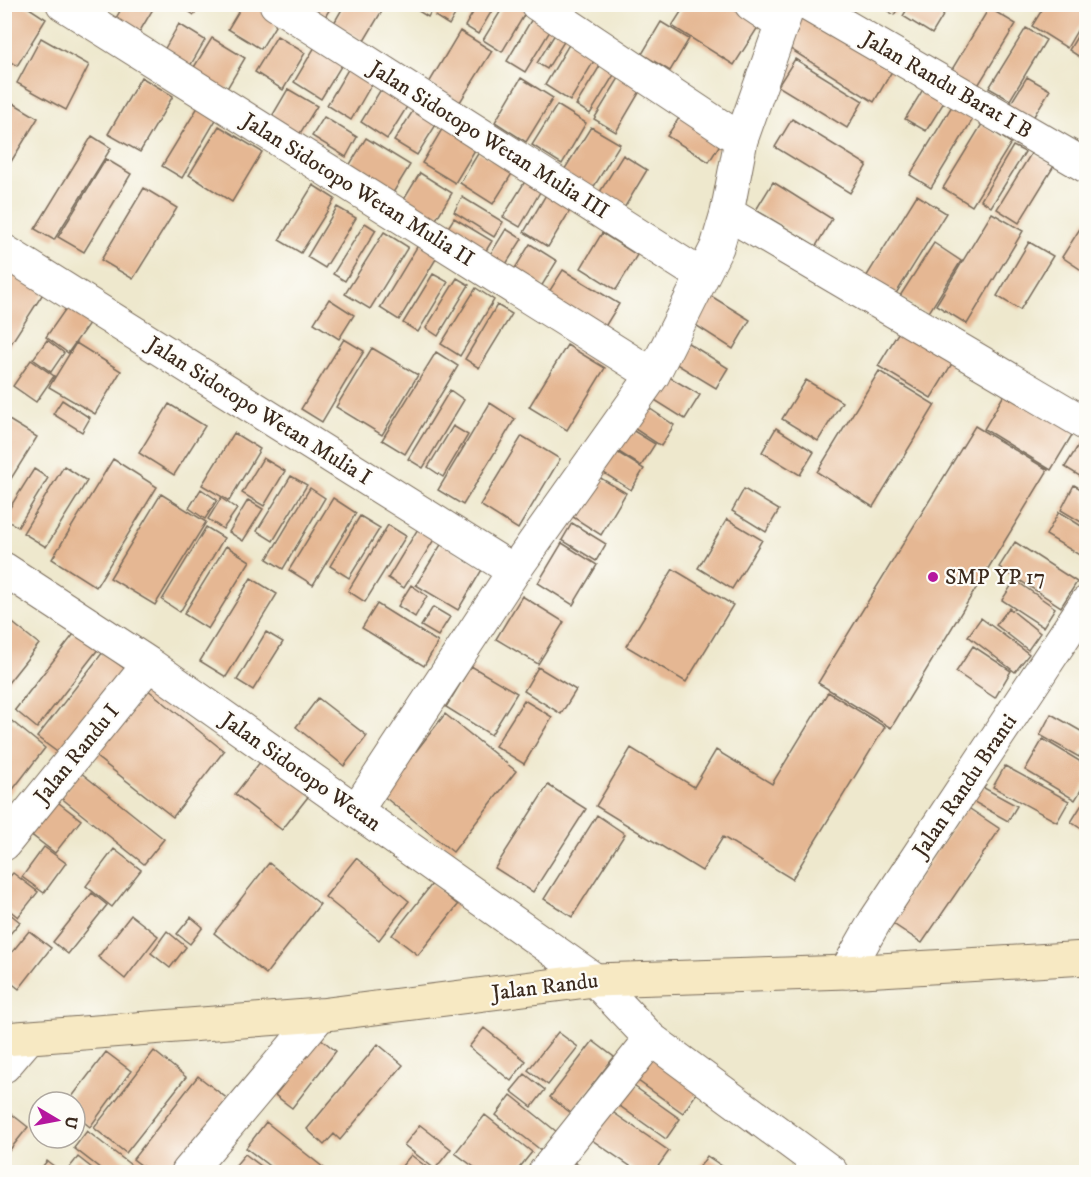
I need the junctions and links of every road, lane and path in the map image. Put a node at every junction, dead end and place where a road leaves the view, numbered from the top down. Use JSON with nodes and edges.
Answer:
{"nodes":[{"id":1,"x":63,"y":4,"type":"edge"},
{"id":2,"x":276,"y":4,"type":"edge"},
{"id":3,"x":537,"y":4,"type":"edge"},
{"id":4,"x":751,"y":4,"type":"edge"},
{"id":5,"x":807,"y":4,"type":"edge"},
{"id":6,"x":786,"y":15,"type":"edge"},
{"id":7,"x":741,"y":140,"type":"junction"},
{"id":8,"x":1086,"y":166,"type":"edge"},
{"id":9,"x":727,"y":213,"type":"junction"},
{"id":10,"x":4,"y":251,"type":"edge"},
{"id":11,"x":702,"y":276,"type":"junction"},
{"id":12,"x":653,"y":375,"type":"junction"},
{"id":13,"x":1086,"y":424,"type":"edge"},
{"id":14,"x":4,"y":569,"type":"edge"},
{"id":15,"x":514,"y":571,"type":"junction"},
{"id":16,"x":1086,"y":603,"type":"edge"},
{"id":17,"x":149,"y":664,"type":"junction"},
{"id":18,"x":356,"y":811,"type":"junction"},
{"id":19,"x":4,"y":844,"type":"edge"},
{"id":20,"x":1086,"y":958,"type":"edge"},
{"id":21,"x":846,"y":972,"type":"junction"},
{"id":22,"x":595,"y":980,"type":"junction"},
{"id":23,"x":320,"y":1015,"type":"junction"},
{"id":24,"x":16,"y":1038,"type":"edge"},
{"id":25,"x":651,"y":1039,"type":"junction"},
{"id":26,"x":4,"y":1065,"type":"edge"},
{"id":27,"x":188,"y":1173,"type":"edge"},
{"id":28,"x":545,"y":1173,"type":"edge"},
{"id":29,"x":831,"y":1173,"type":"edge"}],
"edges":[{"from":1,"to":12,"type":"street","name":"Jalan Sidotopo Wetan Mulia II"},
{"from":2,"to":11,"type":"street","name":"Jalan Sidotopo Wetan Mulia III"},
{"from":3,"to":7,"type":"street"},
{"from":4,"to":6,"type":"street"},
{"from":5,"to":8,"type":"street","name":"Jalan Randu Barat I B"},
{"from":6,"to":7,"type":"street"},
{"from":7,"to":9,"type":"street"},
{"from":9,"to":11,"type":"street"},
{"from":9,"to":13,"type":"street"},
{"from":10,"to":15,"type":"street","name":"Jalan Sidotopo Wetan Mulia I"},
{"from":11,"to":12,"type":"street"},
{"from":12,"to":15,"type":"street"},
{"from":14,"to":17,"type":"street","name":"Jalan Sidotopo Wetan"},
{"from":15,"to":18,"type":"street"},
{"from":16,"to":21,"type":"street","name":"Jalan Randu Branti"},
{"from":17,"to":18,"type":"street","name":"Jalan Sidotopo Wetan"},
{"from":17,"to":19,"type":"street","name":"Jalan Randu I"},
{"from":18,"to":22,"type":"street","name":"Jalan Sidotopo Wetan"},
{"from":20,"to":21,"type":"street","name":"Jalan Randu"},
{"from":21,"to":22,"type":"street","name":"Jalan Randu"},
{"from":22,"to":23,"type":"street","name":"Jalan Randu"},
{"from":22,"to":25,"type":"street","name":"Jalan Sidotopo Wetan"},
{"from":23,"to":24,"type":"street","name":"Jalan Randu"},
{"from":23,"to":27,"type":"street"},
{"from":24,"to":26,"type":"street"},
{"from":25,"to":28,"type":"street"},
{"from":25,"to":29,"type":"street","name":"Jalan Sidotopo Wetan"}]}
